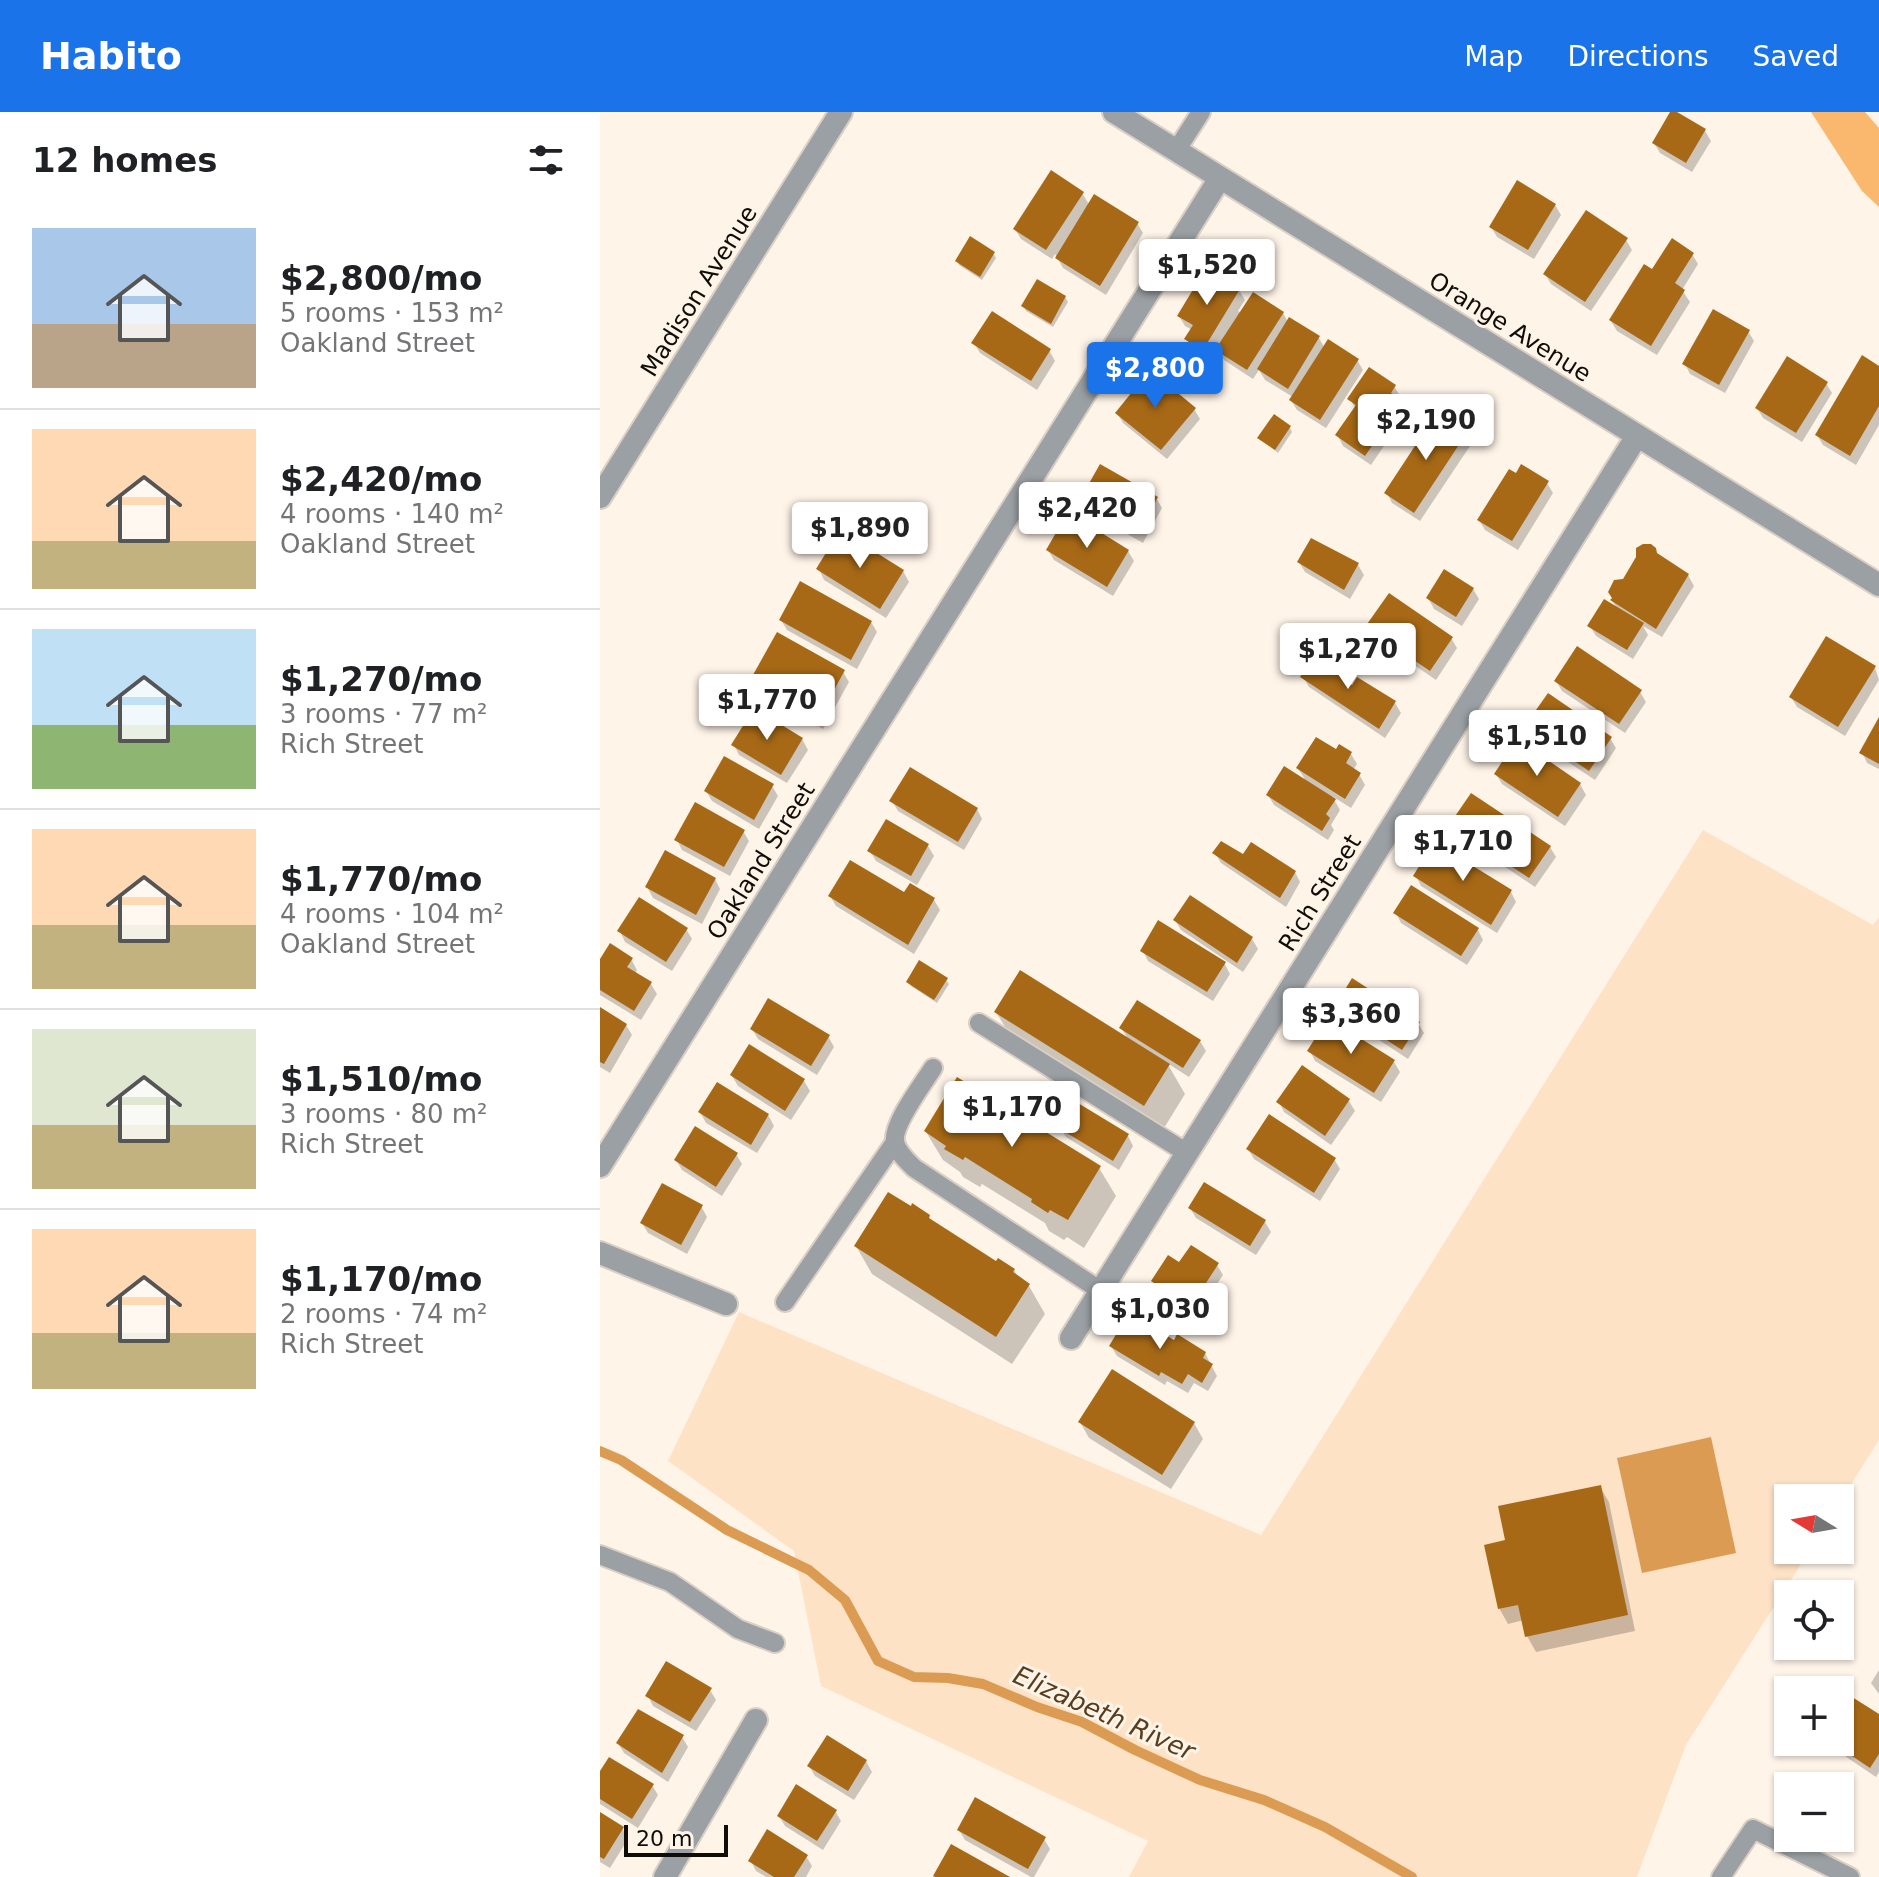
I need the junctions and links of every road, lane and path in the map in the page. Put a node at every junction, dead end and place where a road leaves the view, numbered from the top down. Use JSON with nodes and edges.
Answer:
{"nodes":[{"id":1,"x":841,"y":112,"type":"edge"},
{"id":2,"x":1114,"y":112,"type":"edge"},
{"id":3,"x":1201,"y":112,"type":"edge"},
{"id":4,"x":1176,"y":151,"type":"junction"},
{"id":5,"x":1220,"y":178,"type":"junction"},
{"id":6,"x":1637,"y":436,"type":"junction"},
{"id":7,"x":600,"y":497,"type":"edge"},
{"id":8,"x":1879,"y":585,"type":"edge"},
{"id":9,"x":979,"y":1023,"type":"dead end"},
{"id":10,"x":933,"y":1068,"type":"dead end"},
{"id":11,"x":895,"y":1142,"type":"junction"},
{"id":12,"x":1187,"y":1153,"type":"junction"},
{"id":13,"x":600,"y":1166,"type":"edge"},
{"id":14,"x":600,"y":1253,"type":"edge"},
{"id":15,"x":1101,"y":1291,"type":"junction"},
{"id":16,"x":785,"y":1302,"type":"dead end"},
{"id":17,"x":726,"y":1304,"type":"dead end"},
{"id":18,"x":1071,"y":1338,"type":"dead end"},
{"id":19,"x":600,"y":1556,"type":"edge"},
{"id":20,"x":775,"y":1643,"type":"dead end"},
{"id":21,"x":756,"y":1720,"type":"dead end"},
{"id":22,"x":665,"y":1877,"type":"edge"},
{"id":23,"x":1721,"y":1877,"type":"edge"},
{"id":24,"x":1850,"y":1877,"type":"edge"}],
"edges":[{"from":1,"to":7,"type":"street","name":"Madison Avenue"},
{"from":2,"to":4,"type":"street","name":"Orange Avenue"},
{"from":3,"to":4,"type":"lane"},
{"from":4,"to":5,"type":"street","name":"Orange Avenue"},
{"from":5,"to":6,"type":"street","name":"Orange Avenue"},
{"from":5,"to":13,"type":"street","name":"Oakland Street"},
{"from":6,"to":8,"type":"street","name":"Orange Avenue"},
{"from":6,"to":12,"type":"street","name":"Rich Street"},
{"from":9,"to":12,"type":"lane"},
{"from":10,"to":11,"type":"lane"},
{"from":11,"to":15,"type":"lane"},
{"from":11,"to":16,"type":"lane"},
{"from":12,"to":15,"type":"street","name":"Rich Street"},
{"from":14,"to":17,"type":"street"},
{"from":15,"to":18,"type":"street","name":"Rich Street"},
{"from":19,"to":20,"type":"lane"},
{"from":21,"to":22,"type":"street"},
{"from":23,"to":24,"type":"lane"}]}
